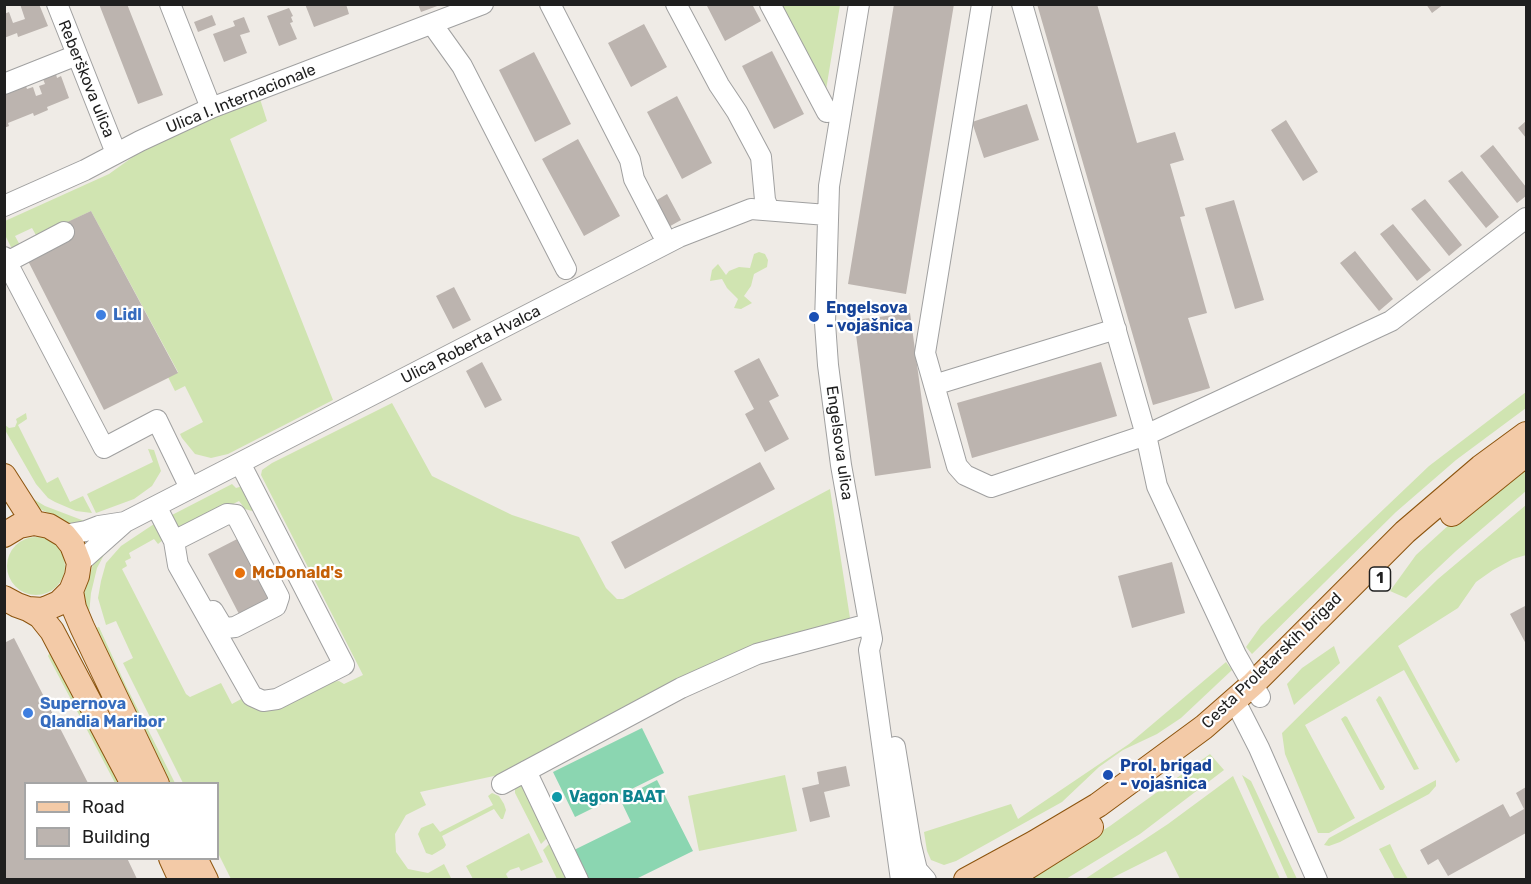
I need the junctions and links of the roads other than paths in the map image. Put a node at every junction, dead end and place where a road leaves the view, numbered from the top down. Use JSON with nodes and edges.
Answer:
{"nodes":[{"id":1,"x":57,"y":4,"type":"edge"},
{"id":2,"x":170,"y":4,"type":"edge"},
{"id":3,"x":483,"y":4,"type":"edge"},
{"id":4,"x":550,"y":4,"type":"edge"},
{"id":5,"x":676,"y":4,"type":"edge"},
{"id":6,"x":770,"y":4,"type":"edge"},
{"id":7,"x":859,"y":4,"type":"edge"},
{"id":8,"x":982,"y":4,"type":"edge"},
{"id":9,"x":1022,"y":4,"type":"edge"},
{"id":10,"x":432,"y":24,"type":"junction"},
{"id":11,"x":77,"y":55,"type":"junction"},
{"id":12,"x":4,"y":84,"type":"edge"},
{"id":13,"x":211,"y":108,"type":"junction"},
{"id":14,"x":827,"y":112,"type":"dead end"},
{"id":15,"x":116,"y":153,"type":"junction"},
{"id":16,"x":4,"y":206,"type":"edge"},
{"id":17,"x":769,"y":210,"type":"junction"},
{"id":18,"x":827,"y":215,"type":"junction"},
{"id":19,"x":1527,"y":218,"type":"edge"},
{"id":20,"x":64,"y":232,"type":"dead end"},
{"id":21,"x":662,"y":232,"type":"dead end"},
{"id":22,"x":6,"y":259,"type":"edge"},
{"id":23,"x":566,"y":269,"type":"dead end"},
{"id":24,"x":1116,"y":329,"type":"junction"},
{"id":25,"x":933,"y":385,"type":"junction"},
{"id":26,"x":1527,"y":434,"type":"edge"},
{"id":27,"x":1146,"y":435,"type":"junction"},
{"id":28,"x":1527,"y":454,"type":"edge"},
{"id":29,"x":240,"y":463,"type":"junction"},
{"id":30,"x":4,"y":476,"type":"edge"},
{"id":31,"x":190,"y":488,"type":"junction"},
{"id":32,"x":156,"y":506,"type":"junction"},
{"id":33,"x":125,"y":522,"type":"junction"},
{"id":34,"x":34,"y":523,"type":"junction"},
{"id":35,"x":4,"y":535,"type":"edge"},
{"id":36,"x":64,"y":535,"type":"junction"},
{"id":37,"x":176,"y":547,"type":"junction"},
{"id":38,"x":79,"y":563,"type":"junction"},
{"id":39,"x":71,"y":591,"type":"junction"},
{"id":40,"x":5,"y":598,"type":"edge"},
{"id":41,"x":28,"y":609,"type":"junction"},
{"id":42,"x":871,"y":632,"type":"junction"},
{"id":43,"x":1256,"y":691,"type":"junction"},
{"id":44,"x":1238,"y":707,"type":"junction"},
{"id":45,"x":526,"y":771,"type":"junction"},
{"id":46,"x":132,"y":782,"type":"edge"},
{"id":47,"x":157,"y":782,"type":"edge"},
{"id":48,"x":502,"y":784,"type":"dead end"},
{"id":49,"x":172,"y":860,"type":"edge"},
{"id":50,"x":196,"y":860,"type":"edge"},
{"id":51,"x":181,"y":879,"type":"edge"},
{"id":52,"x":206,"y":879,"type":"edge"},
{"id":53,"x":578,"y":879,"type":"edge"},
{"id":54,"x":901,"y":879,"type":"edge"},
{"id":55,"x":926,"y":879,"type":"edge"},
{"id":56,"x":966,"y":879,"type":"edge"},
{"id":57,"x":1007,"y":879,"type":"edge"},
{"id":58,"x":1317,"y":879,"type":"edge"}],
"edges":[{"from":1,"to":11,"type":"street","name":"Reberškova ulica"},
{"from":2,"to":13,"type":"street"},
{"from":3,"to":10,"type":"street","name":"Ulica I. Internacionale"},
{"from":4,"to":21,"type":"street"},
{"from":5,"to":17,"type":"street"},
{"from":6,"to":14,"type":"street"},
{"from":7,"to":18,"type":"street","name":"Engelsova ulica"},
{"from":8,"to":25,"type":"street"},
{"from":9,"to":24,"type":"street"},
{"from":10,"to":13,"type":"street","name":"Ulica I. Internacionale"},
{"from":10,"to":23,"type":"street"},
{"from":11,"to":12,"type":"street"},
{"from":11,"to":15,"type":"street","name":"Reberškova ulica"},
{"from":13,"to":15,"type":"street","name":"Ulica I. Internacionale"},
{"from":15,"to":16,"type":"street","name":"Ulica I. Internacionale"},
{"from":17,"to":18,"type":"street","name":"Ulica Roberta Hvalca"},
{"from":17,"to":29,"type":"street","name":"Ulica Roberta Hvalca"},
{"from":18,"to":42,"type":"street","name":"Engelsova ulica"},
{"from":19,"to":27,"type":"street"},
{"from":20,"to":22,"type":"street"},
{"from":22,"to":31,"type":"street"},
{"from":24,"to":25,"type":"street"},
{"from":24,"to":27,"type":"street"},
{"from":25,"to":27,"type":"street"},
{"from":26,"to":43,"type":"main road","name":"Cesta Proletarskih brigad","number":"1"},
{"from":27,"to":43,"type":"street"},
{"from":28,"to":43,"type":"main road","name":"Cesta Proletarskih brigad","number":"1"},
{"from":29,"to":31,"type":"street","name":"Ulica Roberta Hvalca"},
{"from":29,"to":37,"type":"street"},
{"from":30,"to":34,"type":"main road"},
{"from":31,"to":32,"type":"street","name":"Ulica Roberta Hvalca"},
{"from":32,"to":33,"type":"street","name":"Ulica Roberta Hvalca"},
{"from":32,"to":37,"type":"street"},
{"from":33,"to":36,"type":"street"},
{"from":33,"to":38,"type":"street"},
{"from":34,"to":35,"type":"main road"},
{"from":34,"to":36,"type":"main road"},
{"from":36,"to":38,"type":"main road"},
{"from":37,"to":37,"type":"street"},
{"from":38,"to":39,"type":"main road"},
{"from":39,"to":41,"type":"main road"},
{"from":39,"to":47,"type":"main road"},
{"from":40,"to":41,"type":"main road"},
{"from":41,"to":46,"type":"main road"},
{"from":42,"to":45,"type":"street"},
{"from":42,"to":54,"type":"street","name":"Engelsova ulica"},
{"from":42,"to":55,"type":"street"},
{"from":43,"to":44,"type":"main road","name":"Cesta Proletarskih brigad","number":"1"},
{"from":44,"to":56,"type":"main road","name":"Cesta Proletarskih brigad","number":"1"},
{"from":44,"to":57,"type":"main road","name":"Cesta Proletarskih brigad","number":"1"},
{"from":44,"to":58,"type":"street"},
{"from":45,"to":48,"type":"street"},
{"from":45,"to":53,"type":"street"},
{"from":49,"to":51,"type":"main road"},
{"from":50,"to":52,"type":"main road"}]}
